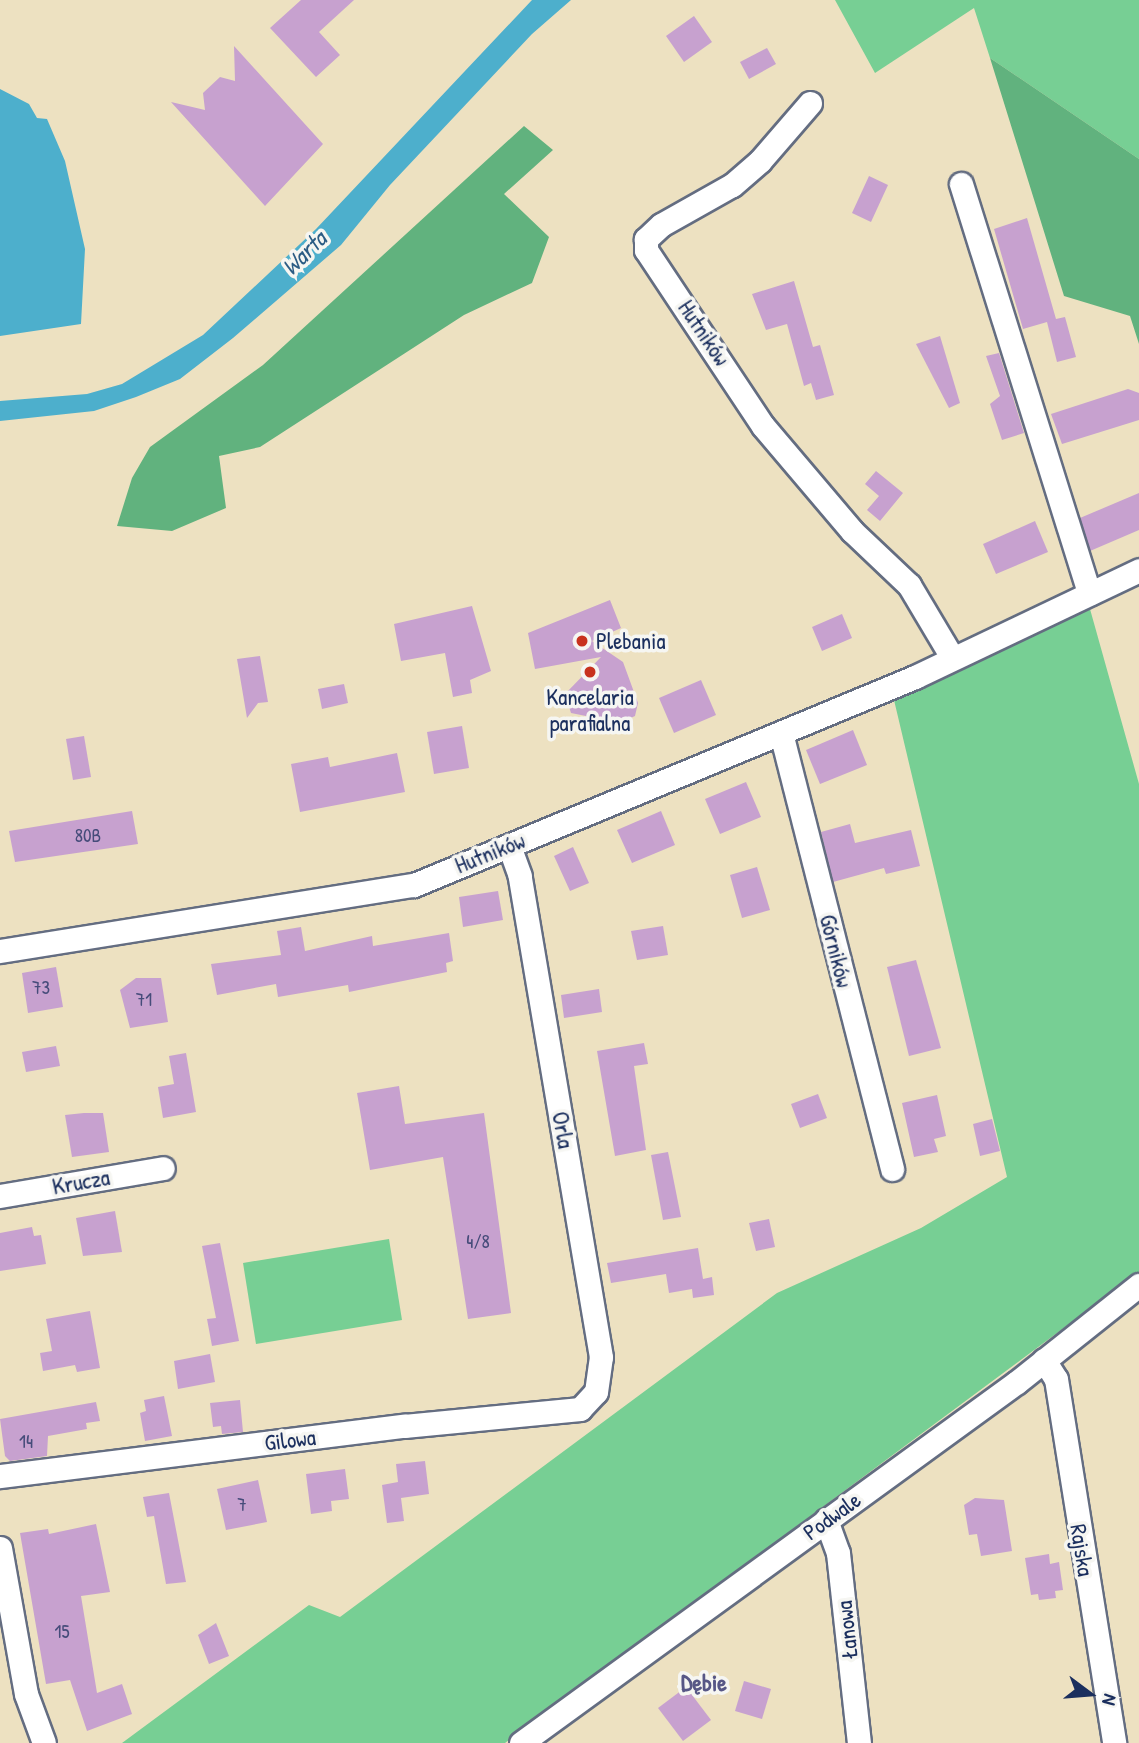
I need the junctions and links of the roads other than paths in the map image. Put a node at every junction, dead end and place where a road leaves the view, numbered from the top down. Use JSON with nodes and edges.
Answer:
{"nodes":[{"id":1,"x":810,"y":103,"type":"dead end"},
{"id":2,"x":961,"y":184,"type":"dead end"},
{"id":3,"x":1139,"y":570,"type":"edge"},
{"id":4,"x":1090,"y":593,"type":"junction"},
{"id":5,"x":952,"y":657,"type":"junction"},
{"id":6,"x":781,"y":733,"type":"junction"},
{"id":7,"x":509,"y":846,"type":"junction"},
{"id":8,"x":0,"y":951,"type":"edge"},
{"id":9,"x":163,"y":1168,"type":"dead end"},
{"id":10,"x":892,"y":1169,"type":"dead end"},
{"id":11,"x":0,"y":1196,"type":"edge"},
{"id":12,"x":1139,"y":1285,"type":"edge"},
{"id":13,"x":1044,"y":1360,"type":"junction"},
{"id":14,"x":580,"y":1409,"type":"joint"},
{"id":15,"x":0,"y":1476,"type":"edge"},
{"id":16,"x":826,"y":1520,"type":"junction"},
{"id":17,"x":0,"y":1548,"type":"edge"},
{"id":18,"x":44,"y":1743,"type":"edge"},
{"id":19,"x":521,"y":1743,"type":"edge"},
{"id":20,"x":859,"y":1743,"type":"edge"},
{"id":21,"x":1114,"y":1743,"type":"edge"}],
"edges":[{"from":1,"to":5,"type":"street","name":"Hutników"},
{"from":2,"to":4,"type":"street"},
{"from":3,"to":4,"type":"street","name":"Hutników"},
{"from":4,"to":5,"type":"street","name":"Hutników"},
{"from":5,"to":6,"type":"street","name":"Hutników"},
{"from":6,"to":7,"type":"street","name":"Hutników"},
{"from":6,"to":10,"type":"street","name":"Górników"},
{"from":7,"to":8,"type":"street","name":"Hutników"},
{"from":7,"to":14,"type":"street","name":"Orla"},
{"from":9,"to":11,"type":"street","name":"Krucza"},
{"from":12,"to":13,"type":"street","name":"Podwale"},
{"from":13,"to":16,"type":"street","name":"Podwale"},
{"from":13,"to":21,"type":"street","name":"Rajska"},
{"from":14,"to":15,"type":"street","name":"Gilowa"},
{"from":16,"to":19,"type":"street","name":"Podwale"},
{"from":16,"to":20,"type":"street","name":"Łanowa"},
{"from":17,"to":18,"type":"street"}]}
